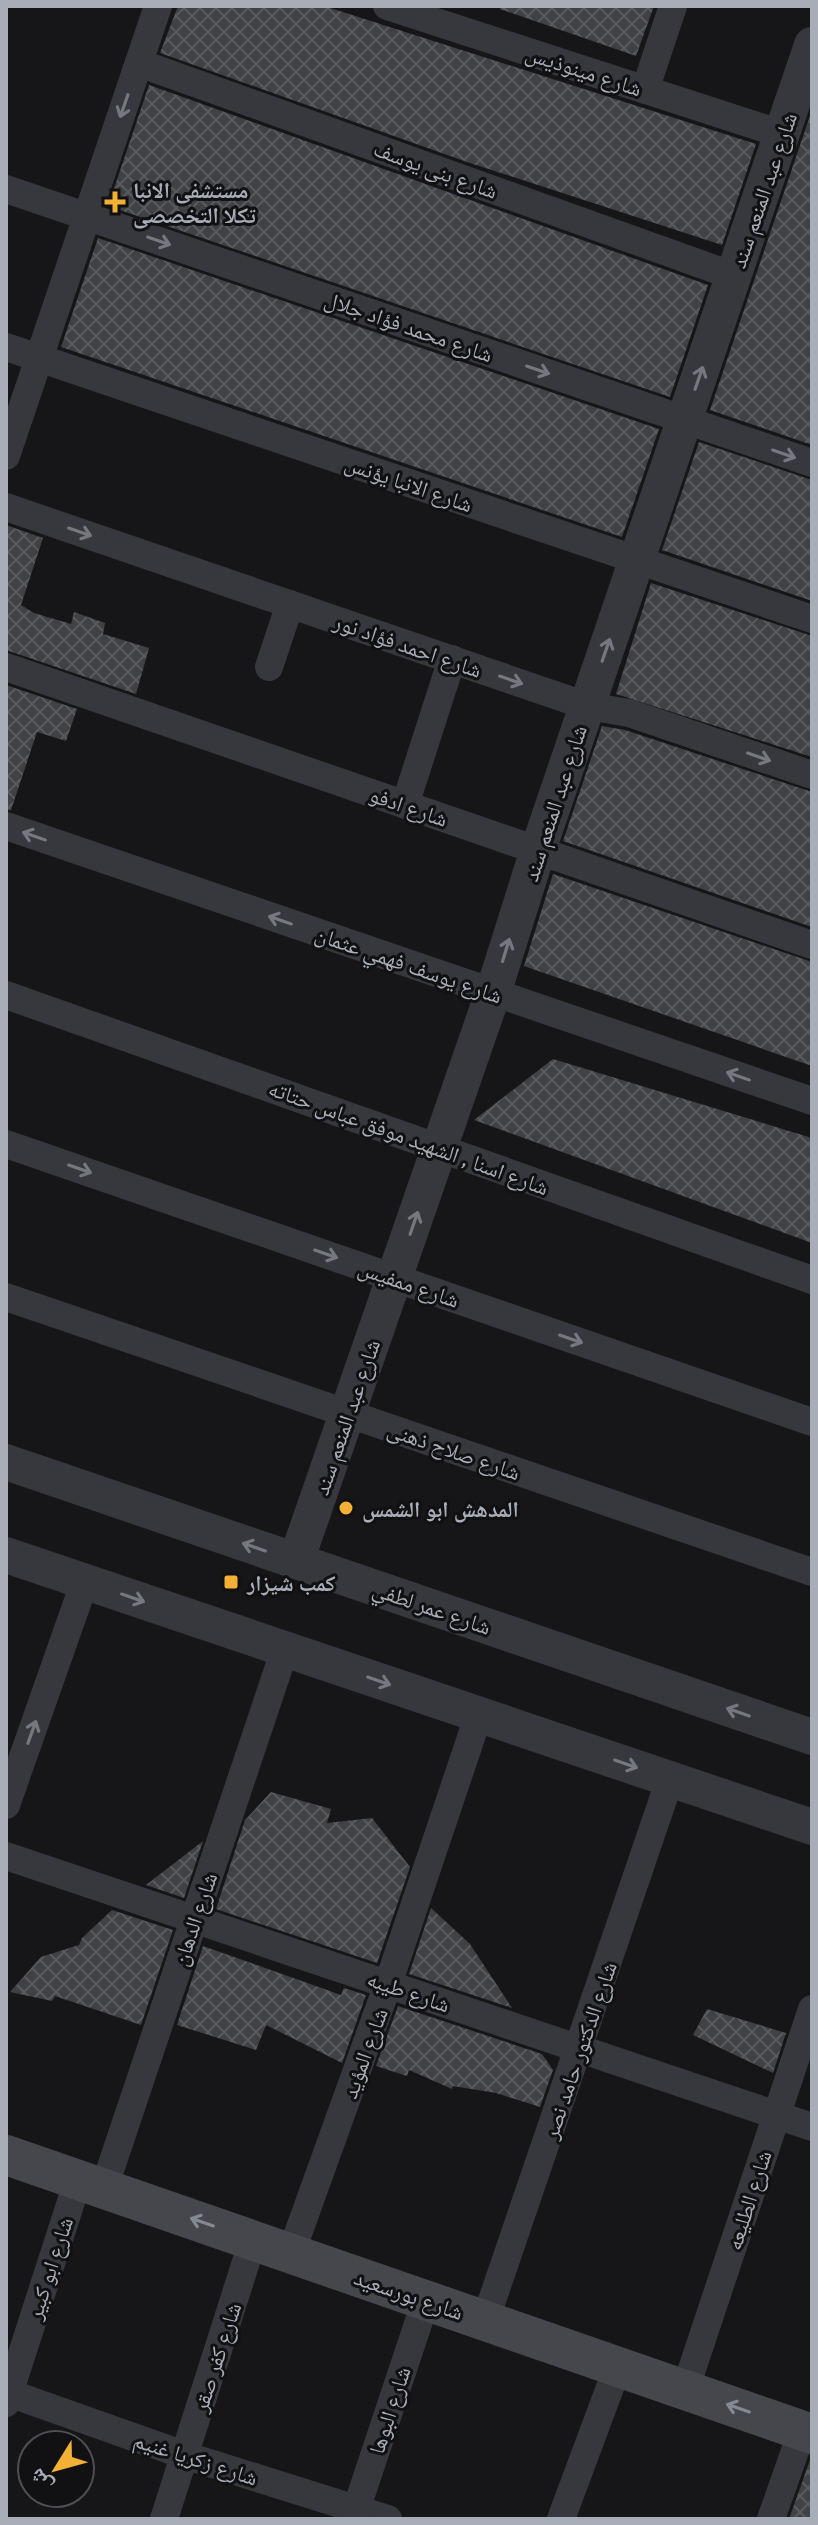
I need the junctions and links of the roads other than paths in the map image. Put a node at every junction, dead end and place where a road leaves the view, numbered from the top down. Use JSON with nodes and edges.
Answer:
{"nodes":[{"id":1,"x":156,"y":6,"type":"edge"},
{"id":2,"x":387,"y":6,"type":"edge"},
{"id":3,"x":673,"y":6,"type":"edge"},
{"id":4,"x":812,"y":45,"type":"edge"},
{"id":5,"x":139,"y":63,"type":"junction"},
{"id":6,"x":645,"y":90,"type":"junction"},
{"id":7,"x":782,"y":134,"type":"junction"},
{"id":8,"x":6,"y":189,"type":"edge"},
{"id":9,"x":87,"y":216,"type":"junction"},
{"id":10,"x":734,"y":276,"type":"junction"},
{"id":11,"x":6,"y":347,"type":"edge"},
{"id":12,"x":39,"y":358,"type":"junction"},
{"id":13,"x":684,"y":420,"type":"junction"},
{"id":14,"x":6,"y":456,"type":"edge"},
{"id":15,"x":812,"y":463,"type":"edge"},
{"id":16,"x":6,"y":507,"type":"edge"},
{"id":17,"x":637,"y":560,"type":"junction"},
{"id":18,"x":290,"y":604,"type":"junction"},
{"id":19,"x":812,"y":619,"type":"edge"},
{"id":20,"x":452,"y":659,"type":"junction"},
{"id":21,"x":6,"y":667,"type":"edge"},
{"id":22,"x":269,"y":667,"type":"dead end"},
{"id":23,"x":587,"y":706,"type":"junction"},
{"id":24,"x":812,"y":775,"type":"edge"},
{"id":25,"x":405,"y":805,"type":"junction"},
{"id":26,"x":6,"y":826,"type":"edge"},
{"id":27,"x":538,"y":850,"type":"junction"},
{"id":28,"x":812,"y":945,"type":"edge"},
{"id":29,"x":493,"y":993,"type":"junction"},
{"id":30,"x":6,"y":995,"type":"edge"},
{"id":31,"x":812,"y":1101,"type":"edge"},
{"id":32,"x":6,"y":1144,"type":"edge"},
{"id":33,"x":440,"y":1148,"type":"junction"},
{"id":34,"x":395,"y":1278,"type":"junction"},
{"id":35,"x":812,"y":1280,"type":"edge"},
{"id":36,"x":6,"y":1297,"type":"edge"},
{"id":37,"x":346,"y":1413,"type":"junction"},
{"id":38,"x":812,"y":1422,"type":"edge"},
{"id":39,"x":6,"y":1462,"type":"edge"},
{"id":40,"x":6,"y":1555,"type":"edge"},
{"id":41,"x":296,"y":1561,"type":"junction"},
{"id":42,"x":812,"y":1572,"type":"edge"},
{"id":43,"x":85,"y":1581,"type":"junction"},
{"id":44,"x":285,"y":1649,"type":"junction"},
{"id":45,"x":479,"y":1714,"type":"junction"},
{"id":46,"x":812,"y":1737,"type":"edge"},
{"id":47,"x":670,"y":1779,"type":"junction"},
{"id":48,"x":6,"y":1805,"type":"edge"},
{"id":49,"x":812,"y":1827,"type":"edge"},
{"id":50,"x":6,"y":1856,"type":"edge"},
{"id":51,"x":194,"y":1919,"type":"junction"},
{"id":52,"x":388,"y":1984,"type":"junction"},
{"id":53,"x":812,"y":2009,"type":"edge"},
{"id":54,"x":580,"y":2048,"type":"junction"},
{"id":55,"x":777,"y":2115,"type":"junction"},
{"id":56,"x":812,"y":2127,"type":"edge"},
{"id":57,"x":6,"y":2155,"type":"edge"},
{"id":58,"x":91,"y":2184,"type":"junction"},
{"id":59,"x":253,"y":2240,"type":"junction"},
{"id":60,"x":291,"y":2253,"type":"junction"},
{"id":61,"x":426,"y":2300,"type":"junction"},
{"id":62,"x":485,"y":2321,"type":"junction"},
{"id":63,"x":618,"y":2366,"type":"junction"},
{"id":64,"x":685,"y":2390,"type":"junction"},
{"id":65,"x":7,"y":2396,"type":"edge"},
{"id":66,"x":807,"y":2432,"type":"edge"},
{"id":67,"x":184,"y":2455,"type":"junction"},
{"id":68,"x":355,"y":2514,"type":"edge"},
{"id":69,"x":164,"y":2519,"type":"edge"},
{"id":70,"x":388,"y":2519,"type":"edge"},
{"id":71,"x":561,"y":2519,"type":"edge"},
{"id":72,"x":771,"y":2519,"type":"edge"}],
"edges":[{"from":1,"to":5,"type":"street"},
{"from":2,"to":6,"type":"street","name":"شارع مينوذيس"},
{"from":3,"to":6,"type":"street"},
{"from":4,"to":7,"type":"street","name":"شارع عبد المنعم سند"},
{"from":5,"to":9,"type":"street","one_way":true},
{"from":5,"to":10,"type":"street","name":"شارع بنى يوسف"},
{"from":6,"to":7,"type":"street","name":"شارع مينوذيس"},
{"from":7,"to":10,"type":"street","name":"شارع عبد المنعم سند"},
{"from":8,"to":9,"type":"street","name":"شارع محمد فؤاد جلال"},
{"from":9,"to":12,"type":"street"},
{"from":9,"to":13,"type":"street","name":"شارع محمد فؤاد جلال","one_way":true},
{"from":13,"to":10,"type":"street","name":"شارع عبد المنعم سند","one_way":true},
{"from":11,"to":12,"type":"street","name":"شارع الانبا يؤنس"},
{"from":12,"to":14,"type":"street"},
{"from":12,"to":17,"type":"street","name":"شارع الانبا يؤنس"},
{"from":13,"to":15,"type":"street","name":"شارع محمد فؤاد جلال","one_way":true},
{"from":13,"to":17,"type":"street","name":"شارع عبد المنعم سند"},
{"from":16,"to":18,"type":"street","name":"شارع احمد فؤاد نور","one_way":true},
{"from":17,"to":19,"type":"street","name":"شارع الانبا يؤنس"},
{"from":23,"to":17,"type":"street","name":"شارع عبد المنعم سند","one_way":true},
{"from":18,"to":20,"type":"street","name":"شارع احمد فؤاد نور"},
{"from":18,"to":22,"type":"street"},
{"from":20,"to":23,"type":"street","name":"شارع احمد فؤاد نور","one_way":true},
{"from":20,"to":25,"type":"street"},
{"from":21,"to":25,"type":"street","name":"شارع ادفو"},
{"from":23,"to":24,"type":"street","name":"شارع احمد فؤاد نور","one_way":true},
{"from":23,"to":27,"type":"street","name":"شارع عبد المنعم سند"},
{"from":25,"to":27,"type":"street","name":"شارع ادفو"},
{"from":29,"to":26,"type":"street","name":"شارع يوسف فهمي عثمان","one_way":true},
{"from":27,"to":28,"type":"street","name":"شارع ادفو"},
{"from":29,"to":27,"type":"street","name":"شارع عبد المنعم سند","one_way":true},
{"from":31,"to":29,"type":"street","name":"شارع يوسف فهمي عثمان","one_way":true},
{"from":29,"to":33,"type":"street","name":"شارع عبد المنعم سند"},
{"from":30,"to":33,"type":"street","name":"شارع اسنا , الشهيد موفق عباس حتاته"},
{"from":32,"to":34,"type":"street","name":"شارع ممفيس","one_way":true},
{"from":34,"to":33,"type":"street","name":"شارع عبد المنعم سند","one_way":true},
{"from":33,"to":35,"type":"street","name":"شارع اسنا , الشهيد موفق عباس حتاته"},
{"from":34,"to":37,"type":"street","name":"شارع عبد المنعم سند"},
{"from":34,"to":38,"type":"street","name":"شارع ممفيس","one_way":true},
{"from":36,"to":37,"type":"street","name":"شارع صلاح ذهنى"},
{"from":37,"to":41,"type":"street","name":"شارع عبد المنعم سند"},
{"from":37,"to":42,"type":"street","name":"شارع صلاح ذهنى"},
{"from":41,"to":39,"type":"street","name":"شارع عمر لطفي","one_way":true},
{"from":40,"to":43,"type":"street"},
{"from":46,"to":41,"type":"street","name":"شارع عمر لطفي","one_way":true},
{"from":43,"to":44,"type":"street","one_way":true},
{"from":48,"to":43,"type":"street","one_way":true},
{"from":44,"to":45,"type":"street","one_way":true},
{"from":44,"to":51,"type":"street","name":"شارع الدهان"},
{"from":45,"to":47,"type":"street","one_way":true},
{"from":45,"to":52,"type":"street","name":"شارع المؤيد"},
{"from":47,"to":49,"type":"street"},
{"from":47,"to":54,"type":"street","name":"شارع الدكتور حامد نصر"},
{"from":50,"to":51,"type":"street","name":"شارع طيبه"},
{"from":51,"to":52,"type":"street","name":"شارع طيبه"},
{"from":51,"to":58,"type":"street","name":"شارع الدهان"},
{"from":52,"to":54,"type":"street","name":"شارع طيبه"},
{"from":52,"to":60,"type":"street","name":"شارع المؤيد"},
{"from":53,"to":55,"type":"street","name":"شارع الطليعه"},
{"from":54,"to":55,"type":"street","name":"شارع طيبه"},
{"from":54,"to":62,"type":"street","name":"شارع الدكتور حامد نصر"},
{"from":55,"to":56,"type":"street","name":"شارع طيبه"},
{"from":55,"to":64,"type":"street","name":"شارع الطليعه"},
{"from":57,"to":58,"type":"main road","name":"شارع بورسعيد"},
{"from":59,"to":58,"type":"main road","name":"شارع بورسعيد","one_way":true},
{"from":58,"to":65,"type":"street","name":"شارع ابو كبير"},
{"from":59,"to":60,"type":"main road","name":"شارع بورسعيد"},
{"from":59,"to":67,"type":"street","name":"شارع كفر صقر"},
{"from":60,"to":61,"type":"main road","name":"شارع بورسعيد"},
{"from":61,"to":62,"type":"main road","name":"شارع بورسعيد"},
{"from":61,"to":68,"type":"street","name":"شارع البوها"},
{"from":62,"to":63,"type":"main road","name":"شارع بورسعيد"},
{"from":63,"to":64,"type":"main road","name":"شارع بورسعيد"},
{"from":63,"to":71,"type":"street"},
{"from":66,"to":64,"type":"main road","name":"شارع بورسعيد","one_way":true},
{"from":65,"to":67,"type":"street","name":"شارع زكريا غنيم"},
{"from":66,"to":72,"type":"street"},
{"from":67,"to":68,"type":"street","name":"شارع زكريا غنيم"},
{"from":67,"to":69,"type":"street","name":"شارع كفر صقر"},
{"from":68,"to":70,"type":"street","name":"شارع زكريا غنيم"}]}
